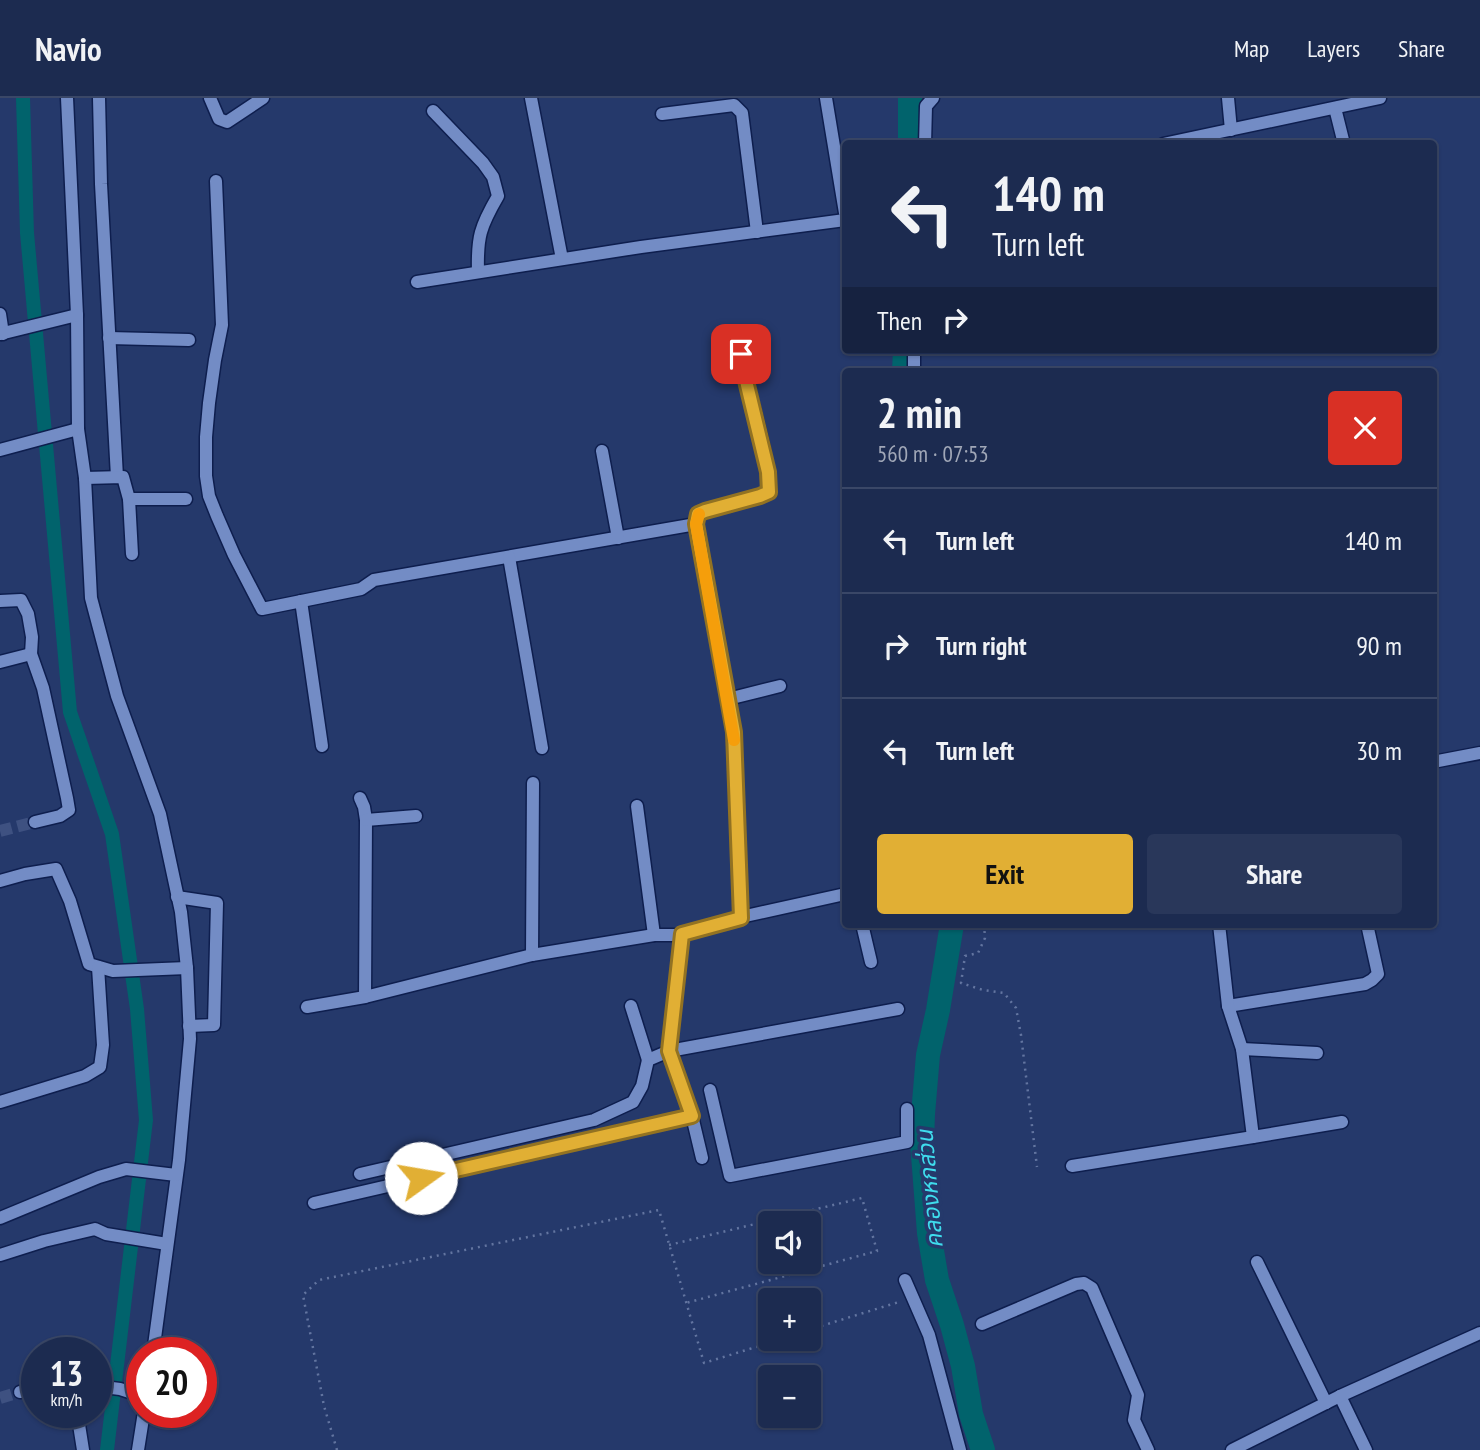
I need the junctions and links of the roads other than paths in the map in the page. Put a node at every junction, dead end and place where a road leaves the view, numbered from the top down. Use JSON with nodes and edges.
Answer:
{"nodes":[{"id":1,"x":67,"y":98,"type":"edge"},
{"id":2,"x":99,"y":98,"type":"edge"},
{"id":3,"x":210,"y":98,"type":"edge"},
{"id":4,"x":263,"y":98,"type":"edge"},
{"id":5,"x":531,"y":98,"type":"edge"},
{"id":6,"x":826,"y":98,"type":"edge"},
{"id":7,"x":933,"y":98,"type":"edge"},
{"id":8,"x":1228,"y":98,"type":"edge"},
{"id":9,"x":1380,"y":98,"type":"edge"},
{"id":10,"x":1335,"y":108,"type":"junction"},
{"id":11,"x":433,"y":111,"type":"dead end"},
{"id":12,"x":662,"y":114,"type":"dead end"},
{"id":13,"x":1231,"y":130,"type":"junction"},
{"id":14,"x":925,"y":140,"type":"edge"},
{"id":15,"x":1182,"y":140,"type":"edge"},
{"id":16,"x":1343,"y":140,"type":"edge"},
{"id":17,"x":216,"y":181,"type":"dead end"},
{"id":18,"x":842,"y":195,"type":"edge"},
{"id":19,"x":842,"y":220,"type":"edge"},
{"id":20,"x":757,"y":232,"type":"junction"},
{"id":21,"x":562,"y":259,"type":"junction"},
{"id":22,"x":478,"y":272,"type":"junction"},
{"id":23,"x":416,"y":282,"type":"dead end"},
{"id":24,"x":0,"y":314,"type":"edge"},
{"id":25,"x":77,"y":315,"type":"junction"},
{"id":26,"x":1,"y":334,"type":"edge"},
{"id":27,"x":109,"y":338,"type":"junction"},
{"id":28,"x":189,"y":340,"type":"dead end"},
{"id":29,"x":741,"y":354,"type":"dead end"},
{"id":30,"x":78,"y":429,"type":"junction"},
{"id":31,"x":0,"y":450,"type":"edge"},
{"id":32,"x":602,"y":450,"type":"dead end"},
{"id":33,"x":117,"y":477,"type":"junction"},
{"id":34,"x":85,"y":478,"type":"junction"},
{"id":35,"x":129,"y":499,"type":"junction"},
{"id":36,"x":186,"y":499,"type":"dead end"},
{"id":37,"x":696,"y":524,"type":"junction"},
{"id":38,"x":618,"y":538,"type":"junction"},
{"id":39,"x":132,"y":554,"type":"dead end"},
{"id":40,"x":509,"y":557,"type":"junction"},
{"id":41,"x":0,"y":601,"type":"edge"},
{"id":42,"x":301,"y":601,"type":"junction"},
{"id":43,"x":31,"y":654,"type":"junction"},
{"id":44,"x":0,"y":662,"type":"edge"},
{"id":45,"x":780,"y":686,"type":"dead end"},
{"id":46,"x":728,"y":699,"type":"junction"},
{"id":47,"x":323,"y":746,"type":"dead end"},
{"id":48,"x":542,"y":748,"type":"dead end"},
{"id":49,"x":1480,"y":752,"type":"edge"},
{"id":50,"x":1437,"y":761,"type":"edge"},
{"id":51,"x":533,"y":783,"type":"dead end"},
{"id":52,"x":360,"y":798,"type":"dead end"},
{"id":53,"x":637,"y":806,"type":"dead end"},
{"id":54,"x":416,"y":816,"type":"dead end"},
{"id":55,"x":366,"y":820,"type":"junction"},
{"id":56,"x":35,"y":822,"type":"tunnel mouth"},
{"id":57,"x":0,"y":881,"type":"edge"},
{"id":58,"x":842,"y":895,"type":"edge"},
{"id":59,"x":177,"y":897,"type":"junction"},
{"id":60,"x":741,"y":918,"type":"junction"},
{"id":61,"x":863,"y":928,"type":"edge"},
{"id":62,"x":1219,"y":928,"type":"edge"},
{"id":63,"x":1368,"y":928,"type":"edge"},
{"id":64,"x":682,"y":934,"type":"junction"},
{"id":65,"x":654,"y":935,"type":"junction"},
{"id":66,"x":532,"y":955,"type":"junction"},
{"id":67,"x":871,"y":962,"type":"dead end"},
{"id":68,"x":98,"y":967,"type":"junction"},
{"id":69,"x":187,"y":968,"type":"junction"},
{"id":70,"x":365,"y":997,"type":"junction"},
{"id":71,"x":631,"y":1006,"type":"dead end"},
{"id":72,"x":1228,"y":1006,"type":"junction"},
{"id":73,"x":307,"y":1007,"type":"dead end"},
{"id":74,"x":898,"y":1009,"type":"dead end"},
{"id":75,"x":189,"y":1026,"type":"junction"},
{"id":76,"x":1242,"y":1049,"type":"junction"},
{"id":77,"x":669,"y":1051,"type":"junction"},
{"id":78,"x":1317,"y":1053,"type":"dead end"},
{"id":79,"x":648,"y":1060,"type":"junction"},
{"id":80,"x":710,"y":1090,"type":"dead end"},
{"id":81,"x":0,"y":1102,"type":"edge"},
{"id":82,"x":907,"y":1109,"type":"dead end"},
{"id":83,"x":692,"y":1116,"type":"junction"},
{"id":84,"x":1342,"y":1122,"type":"dead end"},
{"id":85,"x":1254,"y":1137,"type":"junction"},
{"id":86,"x":723,"y":1143,"type":"junction"},
{"id":87,"x":1073,"y":1166,"type":"dead end"},
{"id":88,"x":360,"y":1174,"type":"dead end"},
{"id":89,"x":176,"y":1175,"type":"junction"},
{"id":90,"x":314,"y":1203,"type":"dead end"},
{"id":91,"x":0,"y":1218,"type":"edge"},
{"id":92,"x":167,"y":1244,"type":"junction"},
{"id":93,"x":0,"y":1255,"type":"edge"},
{"id":94,"x":1257,"y":1262,"type":"dead end"},
{"id":95,"x":905,"y":1280,"type":"dead end"},
{"id":96,"x":982,"y":1324,"type":"dead end"},
{"id":97,"x":1480,"y":1333,"type":"edge"},
{"id":98,"x":155,"y":1337,"type":"edge"},
{"id":99,"x":1340,"y":1396,"type":"junction"},
{"id":100,"x":1326,"y":1403,"type":"junction"},
{"id":101,"x":80,"y":1428,"type":"edge"},
{"id":102,"x":141,"y":1428,"type":"edge"},
{"id":103,"x":83,"y":1450,"type":"edge"},
{"id":104,"x":138,"y":1450,"type":"edge"},
{"id":105,"x":960,"y":1450,"type":"edge"},
{"id":106,"x":1148,"y":1450,"type":"edge"},
{"id":107,"x":1231,"y":1450,"type":"edge"},
{"id":108,"x":1366,"y":1450,"type":"edge"}],
"edges":[{"from":1,"to":25,"type":"street"},
{"from":2,"to":27,"type":"street"},
{"from":3,"to":4,"type":"street"},
{"from":5,"to":21,"type":"street"},
{"from":6,"to":18,"type":"street"},
{"from":7,"to":14,"type":"street"},
{"from":8,"to":13,"type":"street"},
{"from":9,"to":10,"type":"street"},
{"from":10,"to":13,"type":"street"},
{"from":10,"to":16,"type":"street"},
{"from":11,"to":22,"type":"street"},
{"from":12,"to":20,"type":"street"},
{"from":13,"to":15,"type":"street"},
{"from":17,"to":42,"type":"street"},
{"from":19,"to":20,"type":"street"},
{"from":20,"to":21,"type":"street"},
{"from":21,"to":22,"type":"street"},
{"from":22,"to":23,"type":"street"},
{"from":24,"to":26,"type":"street"},
{"from":25,"to":26,"type":"street"},
{"from":25,"to":30,"type":"street"},
{"from":27,"to":28,"type":"street"},
{"from":27,"to":33,"type":"street"},
{"from":29,"to":37,"type":"street"},
{"from":30,"to":31,"type":"street"},
{"from":30,"to":34,"type":"street"},
{"from":32,"to":38,"type":"street"},
{"from":33,"to":34,"type":"street"},
{"from":33,"to":35,"type":"street"},
{"from":34,"to":59,"type":"street"},
{"from":35,"to":36,"type":"street"},
{"from":35,"to":39,"type":"street"},
{"from":37,"to":38,"type":"street"},
{"from":37,"to":46,"type":"street"},
{"from":38,"to":40,"type":"street"},
{"from":40,"to":42,"type":"street"},
{"from":40,"to":48,"type":"street"},
{"from":41,"to":43,"type":"street"},
{"from":42,"to":47,"type":"street"},
{"from":43,"to":44,"type":"street"},
{"from":43,"to":56,"type":"street"},
{"from":45,"to":46,"type":"street"},
{"from":46,"to":60,"type":"street"},
{"from":49,"to":50,"type":"street"},
{"from":51,"to":66,"type":"street"},
{"from":52,"to":55,"type":"street"},
{"from":53,"to":65,"type":"street"},
{"from":54,"to":55,"type":"street"},
{"from":55,"to":70,"type":"street"},
{"from":57,"to":68,"type":"street"},
{"from":58,"to":60,"type":"street"},
{"from":59,"to":69,"type":"street"},
{"from":59,"to":75,"type":"street"},
{"from":60,"to":64,"type":"street"},
{"from":61,"to":67,"type":"street"},
{"from":62,"to":72,"type":"street"},
{"from":63,"to":72,"type":"street"},
{"from":64,"to":65,"type":"street"},
{"from":64,"to":77,"type":"street"},
{"from":65,"to":66,"type":"street"},
{"from":66,"to":70,"type":"street"},
{"from":68,"to":69,"type":"street"},
{"from":68,"to":81,"type":"street"},
{"from":69,"to":75,"type":"street"},
{"from":70,"to":73,"type":"street"},
{"from":71,"to":79,"type":"street"},
{"from":72,"to":76,"type":"street"},
{"from":74,"to":77,"type":"street"},
{"from":75,"to":89,"type":"street"},
{"from":76,"to":78,"type":"street"},
{"from":76,"to":85,"type":"street"},
{"from":77,"to":79,"type":"street"},
{"from":77,"to":83,"type":"street"},
{"from":79,"to":88,"type":"street"},
{"from":80,"to":86,"type":"street"},
{"from":82,"to":86,"type":"street"},
{"from":83,"to":86,"type":"street"},
{"from":83,"to":90,"type":"street"},
{"from":84,"to":85,"type":"street"},
{"from":85,"to":87,"type":"street"},
{"from":89,"to":91,"type":"street"},
{"from":89,"to":92,"type":"street"},
{"from":92,"to":93,"type":"street"},
{"from":92,"to":98,"type":"street"},
{"from":94,"to":100,"type":"street"},
{"from":95,"to":105,"type":"street"},
{"from":96,"to":106,"type":"street"},
{"from":97,"to":99,"type":"street"},
{"from":99,"to":100,"type":"street"},
{"from":99,"to":108,"type":"street"},
{"from":100,"to":107,"type":"street"},
{"from":101,"to":103,"type":"street"},
{"from":102,"to":104,"type":"street"}]}
